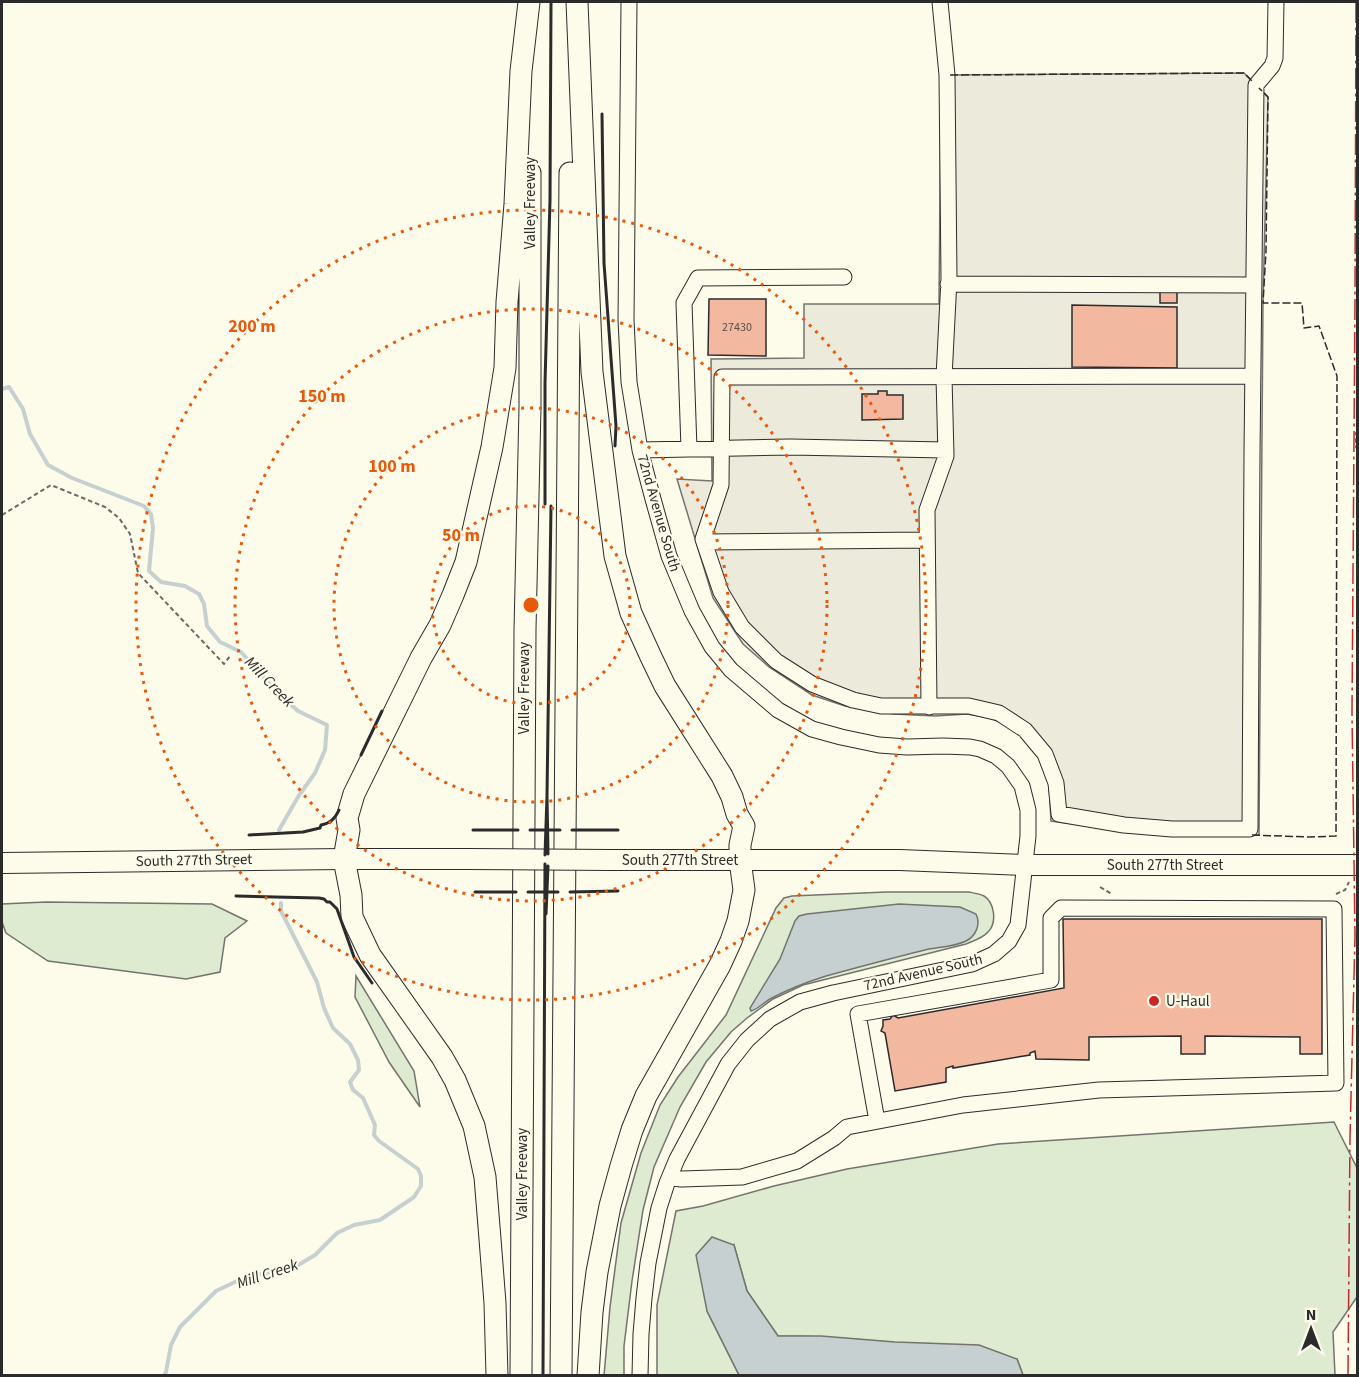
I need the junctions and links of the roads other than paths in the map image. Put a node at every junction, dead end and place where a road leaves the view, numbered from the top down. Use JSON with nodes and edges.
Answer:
{"nodes":[{"id":1,"x":531,"y":2,"type":"edge"},
{"id":2,"x":572,"y":2,"type":"edge"},
{"id":3,"x":577,"y":2,"type":"edge"},
{"id":4,"x":629,"y":2,"type":"edge"},
{"id":5,"x":940,"y":2,"type":"edge"},
{"id":6,"x":1276,"y":2,"type":"edge"},
{"id":7,"x":844,"y":277,"type":"dead end"},
{"id":8,"x":948,"y":284,"type":"junction"},
{"id":9,"x":1254,"y":285,"type":"junction"},
{"id":10,"x":1252,"y":376,"type":"junction"},
{"id":11,"x":944,"y":377,"type":"junction"},
{"id":12,"x":722,"y":448,"type":"junction"},
{"id":13,"x":689,"y":449,"type":"junction"},
{"id":14,"x":640,"y":450,"type":"junction"},
{"id":15,"x":946,"y":450,"type":"junction"},
{"id":16,"x":927,"y":540,"type":"junction"},
{"id":17,"x":704,"y":542,"type":"junction"},
{"id":18,"x":929,"y":707,"type":"junction"},
{"id":19,"x":344,"y":859,"type":"junction"},
{"id":20,"x":740,"y":861,"type":"junction"},
{"id":21,"x":2,"y":863,"type":"edge"},
{"id":22,"x":1025,"y":865,"type":"junction"},
{"id":23,"x":1358,"y":865,"type":"edge"},
{"id":24,"x":929,"y":972,"type":"junction"},
{"id":25,"x":934,"y":1000,"type":"junction"},
{"id":26,"x":877,"y":1121,"type":"junction"},
{"id":27,"x":670,"y":1178,"type":"junction"},
{"id":28,"x":497,"y":1376,"type":"edge"},
{"id":29,"x":521,"y":1376,"type":"edge"},
{"id":30,"x":561,"y":1376,"type":"edge"},
{"id":31,"x":588,"y":1376,"type":"edge"},
{"id":32,"x":640,"y":1376,"type":"edge"}],
"edges":[{"from":1,"to":19,"type":"highway"},
{"from":1,"to":29,"type":"highway","name":"Valley Freeway"},
{"from":2,"to":30,"type":"highway"},
{"from":3,"to":20,"type":"highway"},
{"from":4,"to":14,"type":"street","name":"72nd Avenue South"},
{"from":5,"to":8,"type":"street"},
{"from":6,"to":9,"type":"street"},
{"from":7,"to":13,"type":"street"},
{"from":8,"to":9,"type":"street"},
{"from":8,"to":11,"type":"street"},
{"from":9,"to":10,"type":"street"},
{"from":10,"to":11,"type":"street"},
{"from":10,"to":18,"type":"street"},
{"from":11,"to":12,"type":"street"},
{"from":11,"to":15,"type":"street"},
{"from":12,"to":13,"type":"street"},
{"from":12,"to":15,"type":"street"},
{"from":12,"to":17,"type":"street"},
{"from":13,"to":14,"type":"street"},
{"from":14,"to":22,"type":"street","name":"72nd Avenue South"},
{"from":15,"to":16,"type":"street"},
{"from":16,"to":17,"type":"street"},
{"from":16,"to":18,"type":"street"},
{"from":17,"to":18,"type":"street"},
{"from":19,"to":20,"type":"main road","name":"South 277th Street","bridge":true},
{"from":19,"to":21,"type":"main road","name":"South 277th Street"},
{"from":19,"to":28,"type":"highway"},
{"from":20,"to":22,"type":"main road","name":"South 277th Street"},
{"from":20,"to":31,"type":"highway"},
{"from":22,"to":23,"type":"main road","name":"South 277th Street"},
{"from":22,"to":24,"type":"street","name":"72nd Avenue South"},
{"from":24,"to":25,"type":"street"},
{"from":24,"to":27,"type":"street","name":"72nd Avenue South"},
{"from":25,"to":26,"type":"street"},
{"from":25,"to":26,"type":"street"},
{"from":26,"to":27,"type":"street"},
{"from":27,"to":32,"type":"street","name":"72nd Avenue South"}]}
